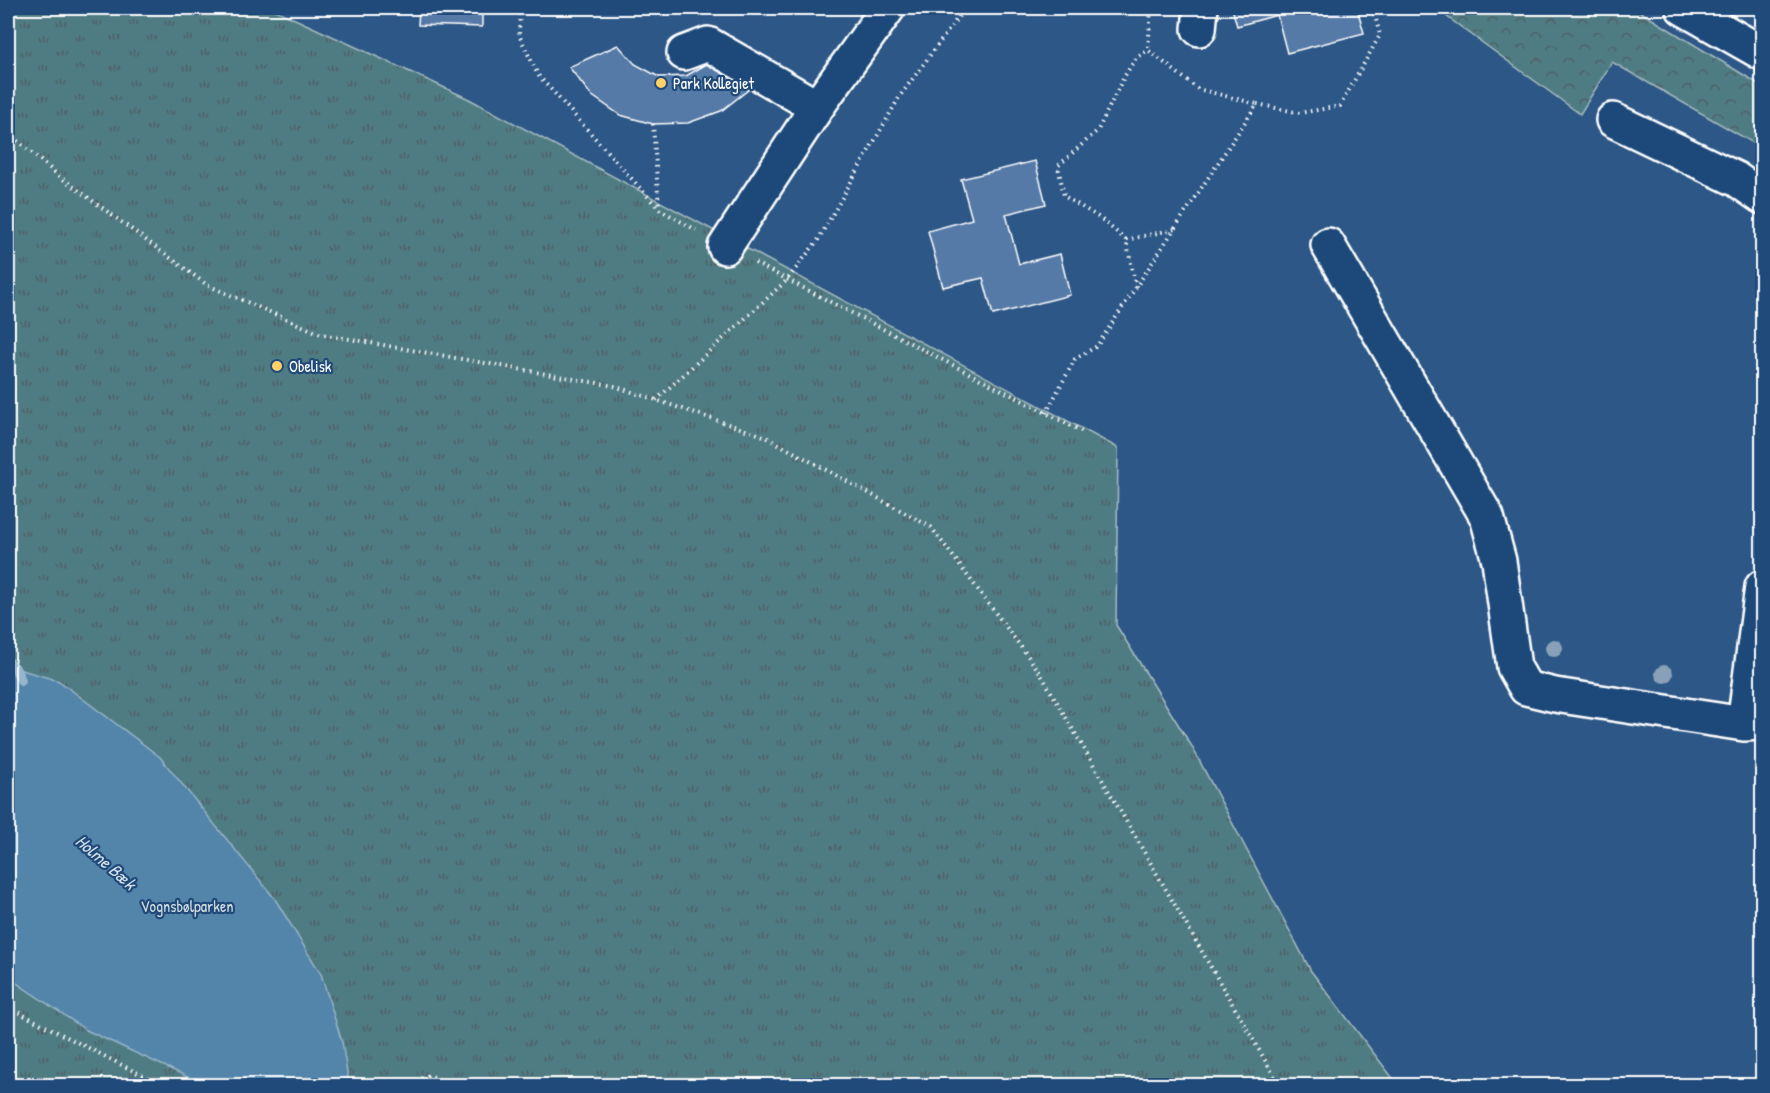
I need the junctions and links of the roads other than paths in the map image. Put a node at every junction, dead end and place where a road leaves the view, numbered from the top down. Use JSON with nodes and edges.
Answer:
{"nodes":[{"id":1,"x":888,"y":8,"type":"edge"},
{"id":2,"x":1683,"y":8,"type":"edge"},
{"id":3,"x":1762,"y":52,"type":"edge"},
{"id":4,"x":684,"y":53,"type":"dead end"},
{"id":5,"x":817,"y":107,"type":"junction"},
{"id":6,"x":1613,"y":120,"type":"dead end"},
{"id":7,"x":1762,"y":197,"type":"edge"},
{"id":8,"x":1328,"y":245,"type":"dead end"},
{"id":9,"x":725,"y":247,"type":"road end"},
{"id":10,"x":1762,"y":587,"type":"edge"},
{"id":11,"x":1753,"y":724,"type":"edge"}],
"edges":[{"from":1,"to":5,"type":"street"},
{"from":2,"to":3,"type":"street"},
{"from":4,"to":5,"type":"street"},
{"from":5,"to":9,"type":"street"},
{"from":6,"to":7,"type":"street"},
{"from":8,"to":11,"type":"street"},
{"from":10,"to":11,"type":"street"}]}
